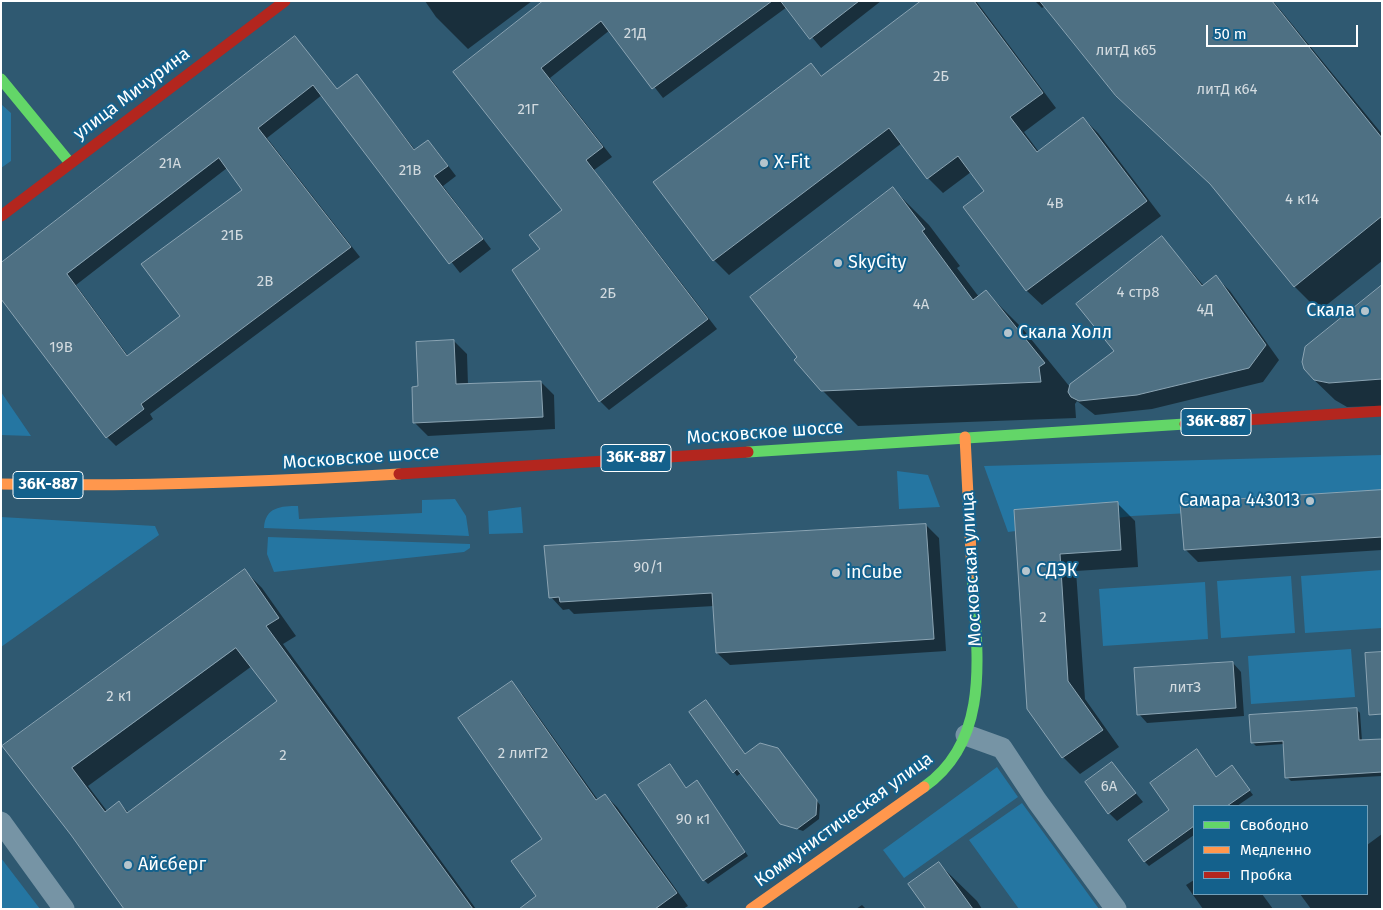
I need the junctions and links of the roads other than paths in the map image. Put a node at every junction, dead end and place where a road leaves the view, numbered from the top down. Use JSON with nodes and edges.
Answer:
{"nodes":[{"id":1,"x":285,"y":1,"type":"edge"},
{"id":2,"x":1,"y":79,"type":"edge"},
{"id":3,"x":70,"y":163,"type":"junction"},
{"id":4,"x":1,"y":216,"type":"edge"},
{"id":5,"x":1382,"y":411,"type":"edge"},
{"id":6,"x":965,"y":437,"type":"junction"},
{"id":7,"x":1,"y":484,"type":"edge"},
{"id":8,"x":976,"y":701,"type":"joint"},
{"id":9,"x":966,"y":735,"type":"junction"},
{"id":10,"x":1,"y":822,"type":"edge"},
{"id":11,"x":64,"y":909,"type":"edge"},
{"id":12,"x":751,"y":909,"type":"edge"},
{"id":13,"x":1116,"y":909,"type":"edge"}],
"edges":[{"from":1,"to":3,"type":"main road","name":"улица Мичурина"},
{"from":2,"to":3,"type":"main road"},
{"from":3,"to":4,"type":"main road","name":"улица Мичурина"},
{"from":5,"to":6,"type":"main road","name":"Московское шоссе","number":"36К-887"},
{"from":6,"to":7,"type":"main road","name":"Московское шоссе","number":"36К-887"},
{"from":6,"to":8,"type":"main road","name":"Московская улица"},
{"from":8,"to":9,"type":"main road","name":"Коммунистическая улица"},
{"from":9,"to":12,"type":"main road","name":"Коммунистическая улица"},
{"from":9,"to":13,"type":"street"},
{"from":10,"to":11,"type":"street"}]}
